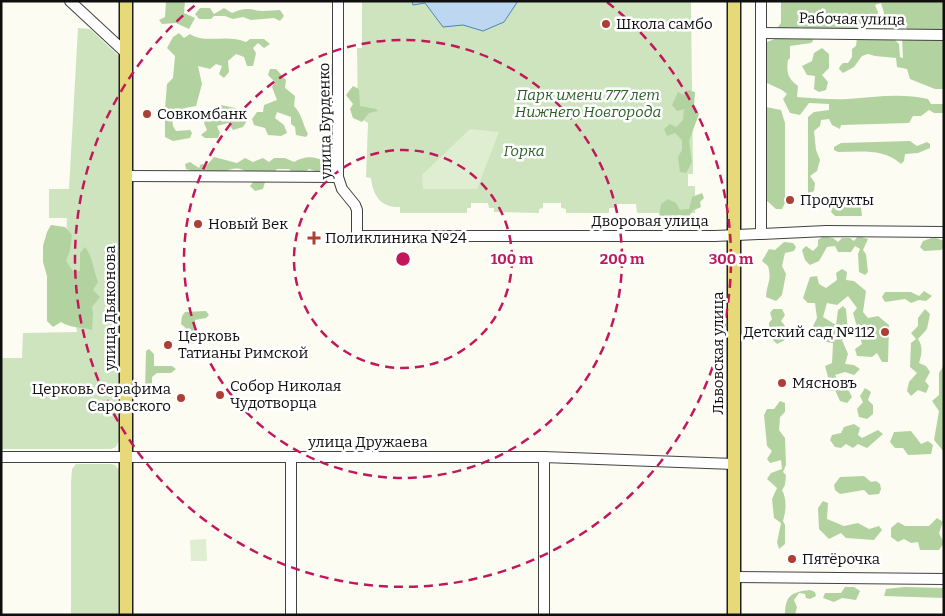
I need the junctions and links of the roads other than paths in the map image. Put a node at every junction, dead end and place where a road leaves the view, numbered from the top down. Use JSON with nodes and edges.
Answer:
{"nodes":[{"id":1,"x":70,"y":1,"type":"edge"},
{"id":2,"x":126,"y":1,"type":"edge"},
{"id":3,"x":338,"y":1,"type":"edge"},
{"id":4,"x":734,"y":1,"type":"edge"},
{"id":5,"x":761,"y":1,"type":"edge"},
{"id":6,"x":761,"y":34,"type":"junction"},
{"id":7,"x":944,"y":35,"type":"edge"},
{"id":8,"x":126,"y":53,"type":"junction"},
{"id":9,"x":125,"y":176,"type":"junction"},
{"id":10,"x":338,"y":177,"type":"junction"},
{"id":11,"x":944,"y":232,"type":"edge"},
{"id":12,"x":760,"y":234,"type":"junction"},
{"id":13,"x":734,"y":235,"type":"junction"},
{"id":14,"x":357,"y":236,"type":"joint"},
{"id":15,"x":1,"y":457,"type":"edge"},
{"id":16,"x":126,"y":457,"type":"junction"},
{"id":17,"x":291,"y":457,"type":"junction"},
{"id":18,"x":544,"y":457,"type":"junction"},
{"id":19,"x":734,"y":464,"type":"junction"},
{"id":20,"x":734,"y":577,"type":"junction"},
{"id":21,"x":944,"y":579,"type":"edge"},
{"id":22,"x":126,"y":615,"type":"edge"},
{"id":23,"x":291,"y":615,"type":"edge"},
{"id":24,"x":544,"y":615,"type":"edge"},
{"id":25,"x":734,"y":615,"type":"edge"}],
"edges":[{"from":1,"to":8,"type":"street"},
{"from":2,"to":8,"type":"main road","name":"улица Дьяконова"},
{"from":3,"to":10,"type":"street","name":"улица Бурденко"},
{"from":4,"to":13,"type":"main road","name":"Львовская улица"},
{"from":5,"to":6,"type":"street"},
{"from":6,"to":7,"type":"street","name":"Рабочая улица"},
{"from":6,"to":12,"type":"street"},
{"from":8,"to":9,"type":"main road","name":"улица Дьяконова"},
{"from":9,"to":10,"type":"street"},
{"from":9,"to":16,"type":"main road","name":"улица Дьяконова"},
{"from":10,"to":14,"type":"street","name":"улица Бурденко"},
{"from":11,"to":12,"type":"street","name":"Дворовая улица"},
{"from":12,"to":13,"type":"street","name":"Дворовая улица"},
{"from":13,"to":14,"type":"street","name":"Дворовая улица"},
{"from":13,"to":19,"type":"main road","name":"Львовская улица"},
{"from":15,"to":16,"type":"street","name":"улица Дружаева"},
{"from":16,"to":17,"type":"street","name":"улица Дружаева"},
{"from":16,"to":22,"type":"main road","name":"улица Дьяконова"},
{"from":17,"to":18,"type":"street","name":"улица Дружаева"},
{"from":17,"to":23,"type":"street"},
{"from":18,"to":19,"type":"street","name":"улица Дружаева"},
{"from":18,"to":24,"type":"street"},
{"from":19,"to":20,"type":"main road","name":"Львовская улица"},
{"from":20,"to":21,"type":"street"},
{"from":20,"to":25,"type":"main road","name":"Львовская улица"}]}
